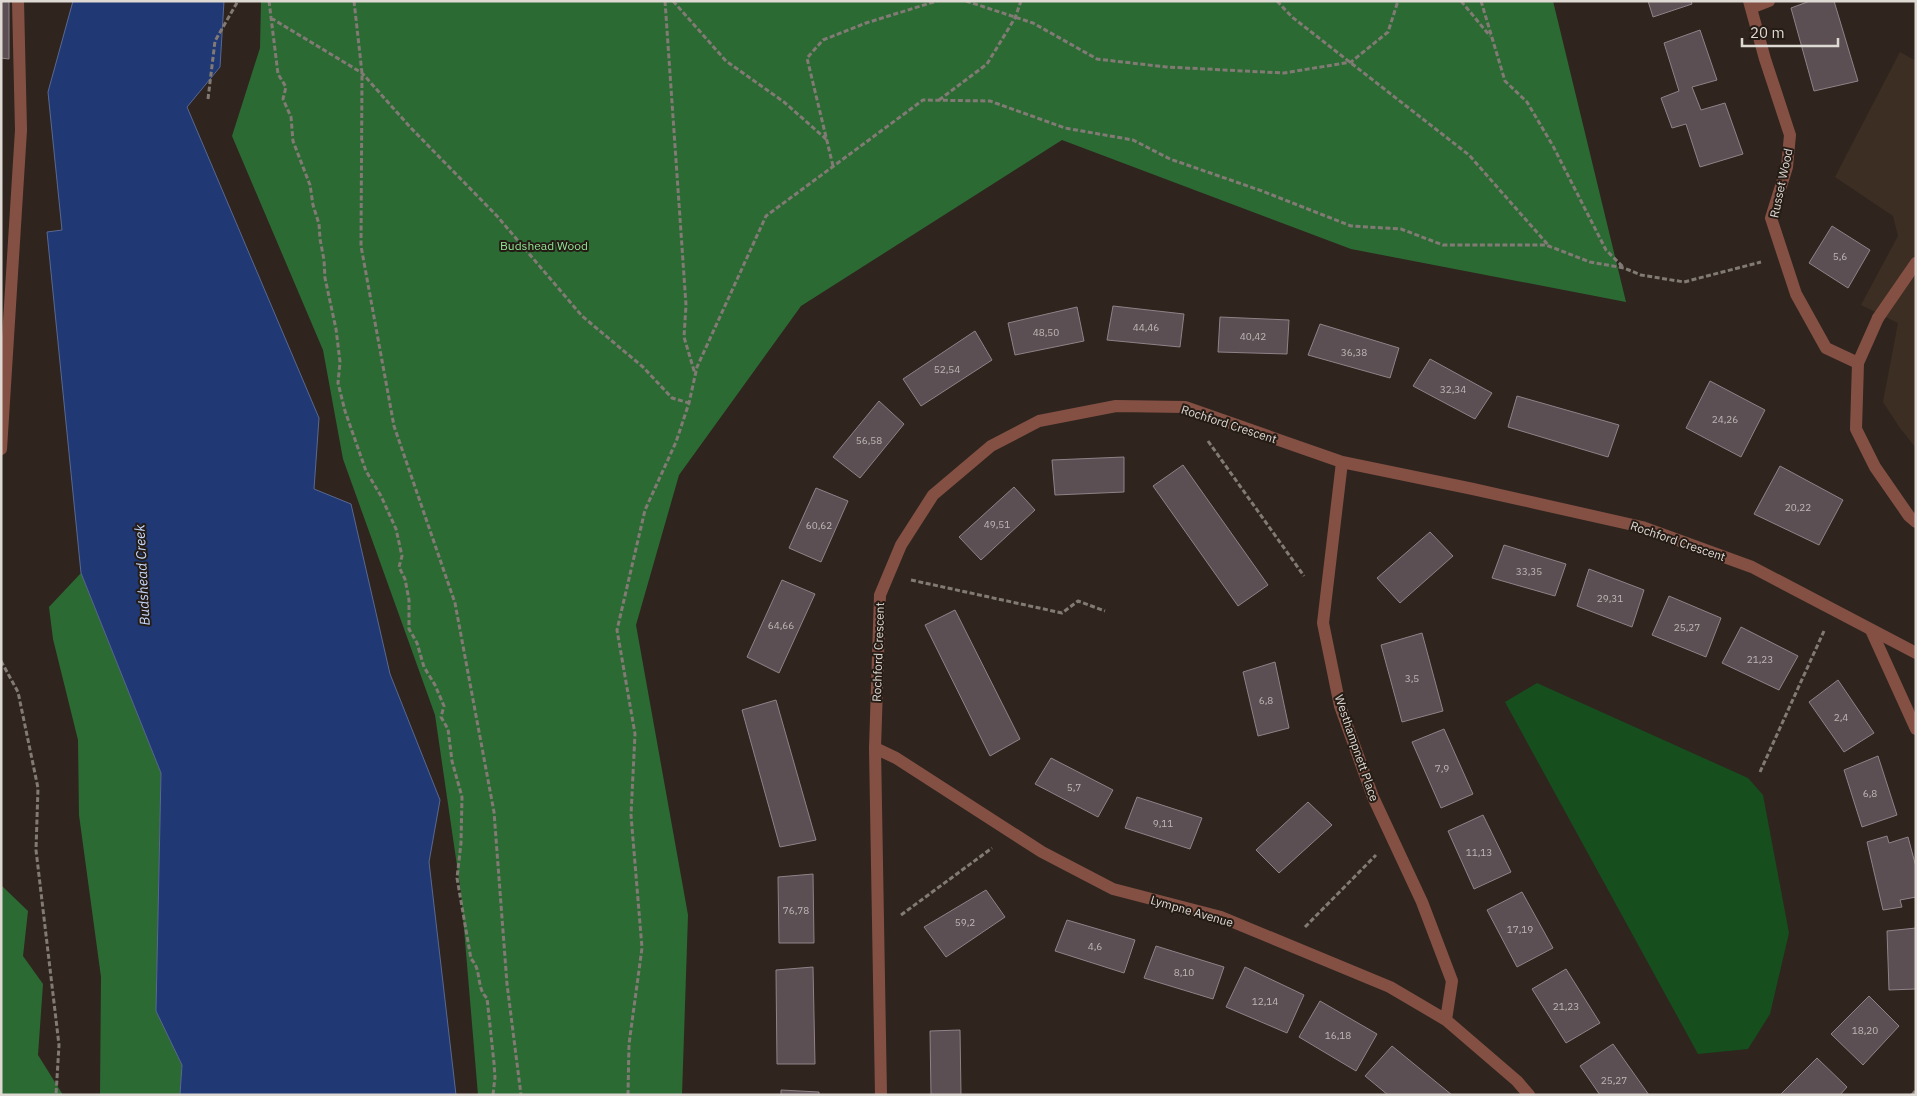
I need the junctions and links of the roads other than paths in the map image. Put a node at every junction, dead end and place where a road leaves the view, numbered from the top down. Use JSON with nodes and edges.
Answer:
{"nodes":[{"id":1,"x":18,"y":1,"type":"edge"},
{"id":2,"x":1769,"y":1,"type":"edge"},
{"id":3,"x":1750,"y":5,"type":"edge"},
{"id":4,"x":1916,"y":263,"type":"edge"},
{"id":5,"x":1858,"y":363,"type":"junction"},
{"id":6,"x":1,"y":449,"type":"edge"},
{"id":7,"x":1342,"y":462,"type":"junction"},
{"id":8,"x":1916,"y":522,"type":"edge"},
{"id":9,"x":1871,"y":630,"type":"junction"},
{"id":10,"x":1916,"y":653,"type":"edge"},
{"id":11,"x":1916,"y":729,"type":"edge"},
{"id":12,"x":875,"y":748,"type":"junction"},
{"id":13,"x":1446,"y":1020,"type":"junction"},
{"id":14,"x":881,"y":1095,"type":"edge"},
{"id":15,"x":1529,"y":1095,"type":"edge"}],
"edges":[{"from":1,"to":6,"type":"street"},
{"from":2,"to":3,"type":"street","name":"Russet Wood"},
{"from":3,"to":5,"type":"street","name":"Russet Wood"},
{"from":4,"to":5,"type":"street"},
{"from":5,"to":8,"type":"street"},
{"from":7,"to":9,"type":"street","name":"Rochford Crescent"},
{"from":7,"to":12,"type":"street","name":"Rochford Crescent"},
{"from":7,"to":13,"type":"street","name":"Westhampnett Place"},
{"from":9,"to":10,"type":"street","name":"Rochford Crescent"},
{"from":9,"to":11,"type":"street"},
{"from":12,"to":13,"type":"street","name":"Lympne Avenue"},
{"from":12,"to":14,"type":"street","name":"Rochford Crescent"},
{"from":13,"to":15,"type":"street","name":"Lympne Avenue"}]}
